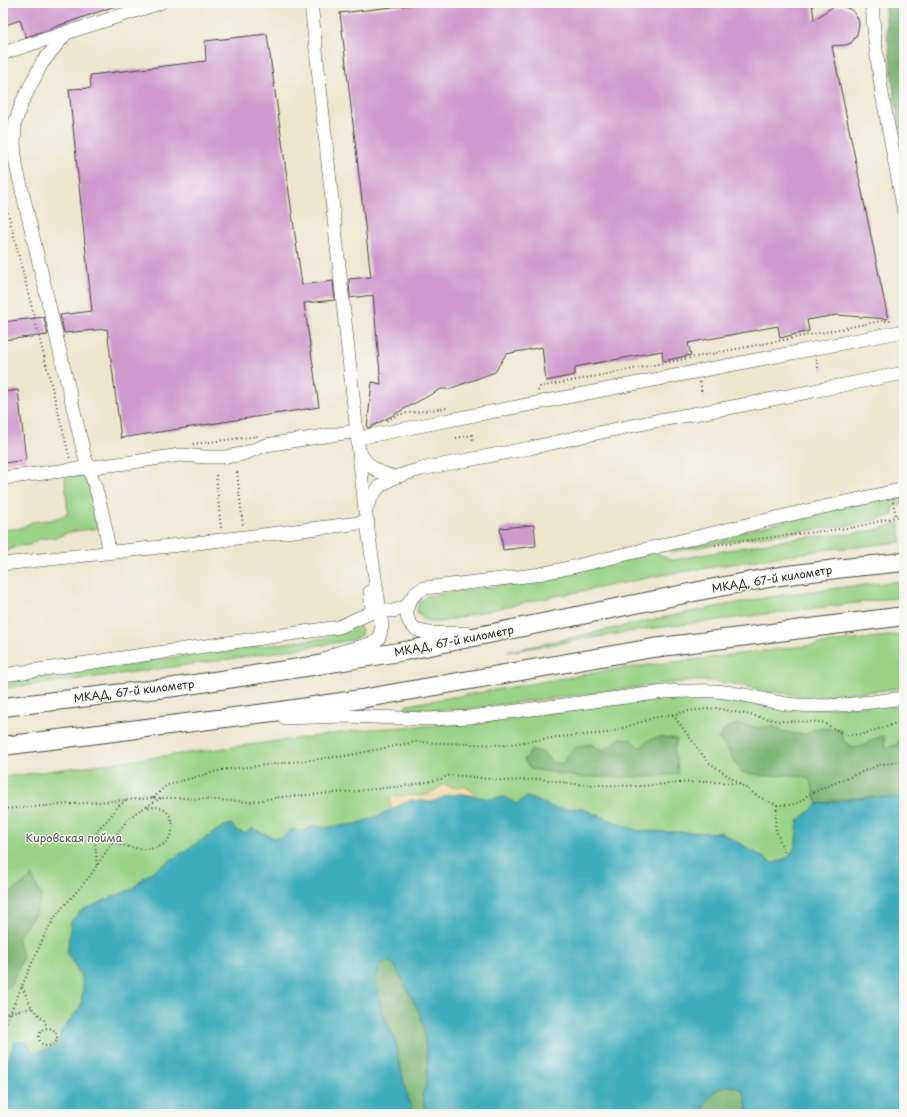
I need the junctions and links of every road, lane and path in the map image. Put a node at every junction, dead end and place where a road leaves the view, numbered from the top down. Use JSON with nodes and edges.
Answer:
{"nodes":[{"id":1,"x":160,"y":3,"type":"edge"},
{"id":2,"x":311,"y":3,"type":"edge"},
{"id":3,"x":872,"y":3,"type":"edge"},
{"id":4,"x":67,"y":32,"type":"junction"},
{"id":5,"x":3,"y":53,"type":"edge"},
{"id":6,"x":3,"y":193,"type":"edge"},
{"id":7,"x":904,"y":211,"type":"edge"},
{"id":8,"x":900,"y":326,"type":"edge"},
{"id":9,"x":904,"y":373,"type":"edge"},
{"id":10,"x":537,"y":393,"type":"dead end"},
{"id":11,"x":449,"y":408,"type":"dead end"},
{"id":12,"x":386,"y":421,"type":"dead end"},
{"id":13,"x":264,"y":435,"type":"dead end"},
{"id":14,"x":456,"y":438,"type":"dead end"},
{"id":15,"x":358,"y":439,"type":"junction"},
{"id":16,"x":473,"y":440,"type":"dead end"},
{"id":17,"x":189,"y":444,"type":"dead end"},
{"id":18,"x":70,"y":460,"type":"dead end"},
{"id":19,"x":89,"y":467,"type":"junction"},
{"id":20,"x":237,"y":472,"type":"dead end"},
{"id":21,"x":216,"y":475,"type":"dead end"},
{"id":22,"x":395,"y":477,"type":"junction"},
{"id":23,"x":3,"y":478,"type":"edge"},
{"id":24,"x":904,"y":490,"type":"edge"},
{"id":25,"x":893,"y":499,"type":"dead end"},
{"id":26,"x":904,"y":508,"type":"edge"},
{"id":27,"x":367,"y":515,"type":"junction"},
{"id":28,"x":900,"y":516,"type":"junction"},
{"id":29,"x":896,"y":517,"type":"junction"},
{"id":30,"x":244,"y":530,"type":"dead end"},
{"id":31,"x":222,"y":532,"type":"dead end"},
{"id":32,"x":370,"y":536,"type":"junction"},
{"id":33,"x":903,"y":543,"type":"edge"},
{"id":34,"x":712,"y":546,"type":"dead end"},
{"id":35,"x":109,"y":552,"type":"junction"},
{"id":36,"x":904,"y":562,"type":"edge"},
{"id":37,"x":3,"y":564,"type":"edge"},
{"id":38,"x":407,"y":606,"type":"junction"},
{"id":39,"x":380,"y":608,"type":"junction"},
{"id":40,"x":367,"y":615,"type":"junction"},
{"id":41,"x":904,"y":616,"type":"edge"},
{"id":42,"x":488,"y":634,"type":"junction"},
{"id":43,"x":357,"y":648,"type":"junction"},
{"id":44,"x":312,"y":666,"type":"junction"},
{"id":45,"x":3,"y":675,"type":"edge"},
{"id":46,"x":904,"y":698,"type":"edge"},
{"id":47,"x":3,"y":707,"type":"edge"},
{"id":48,"x":673,"y":714,"type":"junction"},
{"id":49,"x":904,"y":721,"type":"edge"},
{"id":50,"x":195,"y":722,"type":"junction"},
{"id":51,"x":3,"y":746,"type":"edge"},
{"id":52,"x":904,"y":761,"type":"edge"},
{"id":53,"x":740,"y":784,"type":"junction"},
{"id":54,"x":153,"y":798,"type":"junction"},
{"id":55,"x":162,"y":798,"type":"junction"},
{"id":56,"x":128,"y":800,"type":"junction"},
{"id":57,"x":777,"y":805,"type":"junction"},
{"id":58,"x":3,"y":809,"type":"edge"},
{"id":59,"x":143,"y":809,"type":"junction"},
{"id":60,"x":112,"y":843,"type":"junction"},
{"id":61,"x":784,"y":852,"type":"dead end"},
{"id":62,"x":97,"y":866,"type":"junction"},
{"id":63,"x":21,"y":986,"type":"junction"},
{"id":64,"x":32,"y":1008,"type":"junction"},
{"id":65,"x":10,"y":1012,"type":"junction"},
{"id":66,"x":3,"y":1014,"type":"edge"},
{"id":67,"x":47,"y":1028,"type":"junction"},
{"id":68,"x":3,"y":1029,"type":"edge"}],
"edges":[{"from":1,"to":4,"type":"street"},
{"from":2,"to":15,"type":"street"},
{"from":3,"to":7,"type":"street"},
{"from":4,"to":5,"type":"street"},
{"from":4,"to":19,"type":"street"},
{"from":6,"to":18,"type":"path"},
{"from":8,"to":10,"type":"path"},
{"from":8,"to":15,"type":"street"},
{"from":9,"to":22,"type":"street"},
{"from":11,"to":12,"type":"path"},
{"from":13,"to":17,"type":"path"},
{"from":14,"to":16,"type":"path"},
{"from":15,"to":19,"type":"street"},
{"from":15,"to":22,"type":"street"},
{"from":15,"to":27,"type":"street"},
{"from":19,"to":23,"type":"street"},
{"from":19,"to":35,"type":"street"},
{"from":20,"to":30,"type":"path"},
{"from":21,"to":31,"type":"path"},
{"from":22,"to":27,"type":"street"},
{"from":24,"to":38,"type":"street"},
{"from":25,"to":29,"type":"path"},
{"from":26,"to":28,"type":"path"},
{"from":27,"to":32,"type":"street"},
{"from":27,"to":35,"type":"street"},
{"from":28,"to":29,"type":"path"},
{"from":28,"to":33,"type":"path"},
{"from":29,"to":34,"type":"path"},
{"from":32,"to":39,"type":"street"},
{"from":32,"to":40,"type":"street"},
{"from":35,"to":37,"type":"street"},
{"from":36,"to":42,"type":"highway","name":"МКАД, 67-й километр"},
{"from":38,"to":39,"type":"street"},
{"from":38,"to":42,"type":"street"},
{"from":39,"to":43,"type":"street"},
{"from":40,"to":43,"type":"street"},
{"from":40,"to":45,"type":"street"},
{"from":41,"to":50,"type":"highway"},
{"from":42,"to":44,"type":"highway","name":"МКАД, 67-й километр"},
{"from":43,"to":44,"type":"street"},
{"from":44,"to":47,"type":"highway","name":"МКАД, 67-й километр"},
{"from":46,"to":50,"type":"street"},
{"from":48,"to":49,"type":"path"},
{"from":48,"to":53,"type":"path"},
{"from":48,"to":54,"type":"path"},
{"from":50,"to":51,"type":"highway"},
{"from":52,"to":57,"type":"path"},
{"from":53,"to":55,"type":"path"},
{"from":53,"to":57,"type":"path"},
{"from":54,"to":55,"type":"path"},
{"from":54,"to":56,"type":"path"},
{"from":55,"to":59,"type":"path"},
{"from":56,"to":58,"type":"path"},
{"from":56,"to":62,"type":"path"},
{"from":57,"to":61,"type":"path"},
{"from":59,"to":60,"type":"path"},
{"from":59,"to":60,"type":"path"},
{"from":60,"to":62,"type":"path"},
{"from":62,"to":63,"type":"path"},
{"from":63,"to":64,"type":"path"},
{"from":63,"to":65,"type":"path"},
{"from":64,"to":65,"type":"path"},
{"from":64,"to":67,"type":"path"},
{"from":65,"to":66,"type":"path"},
{"from":65,"to":68,"type":"path"},
{"from":67,"to":67,"type":"path"}]}
